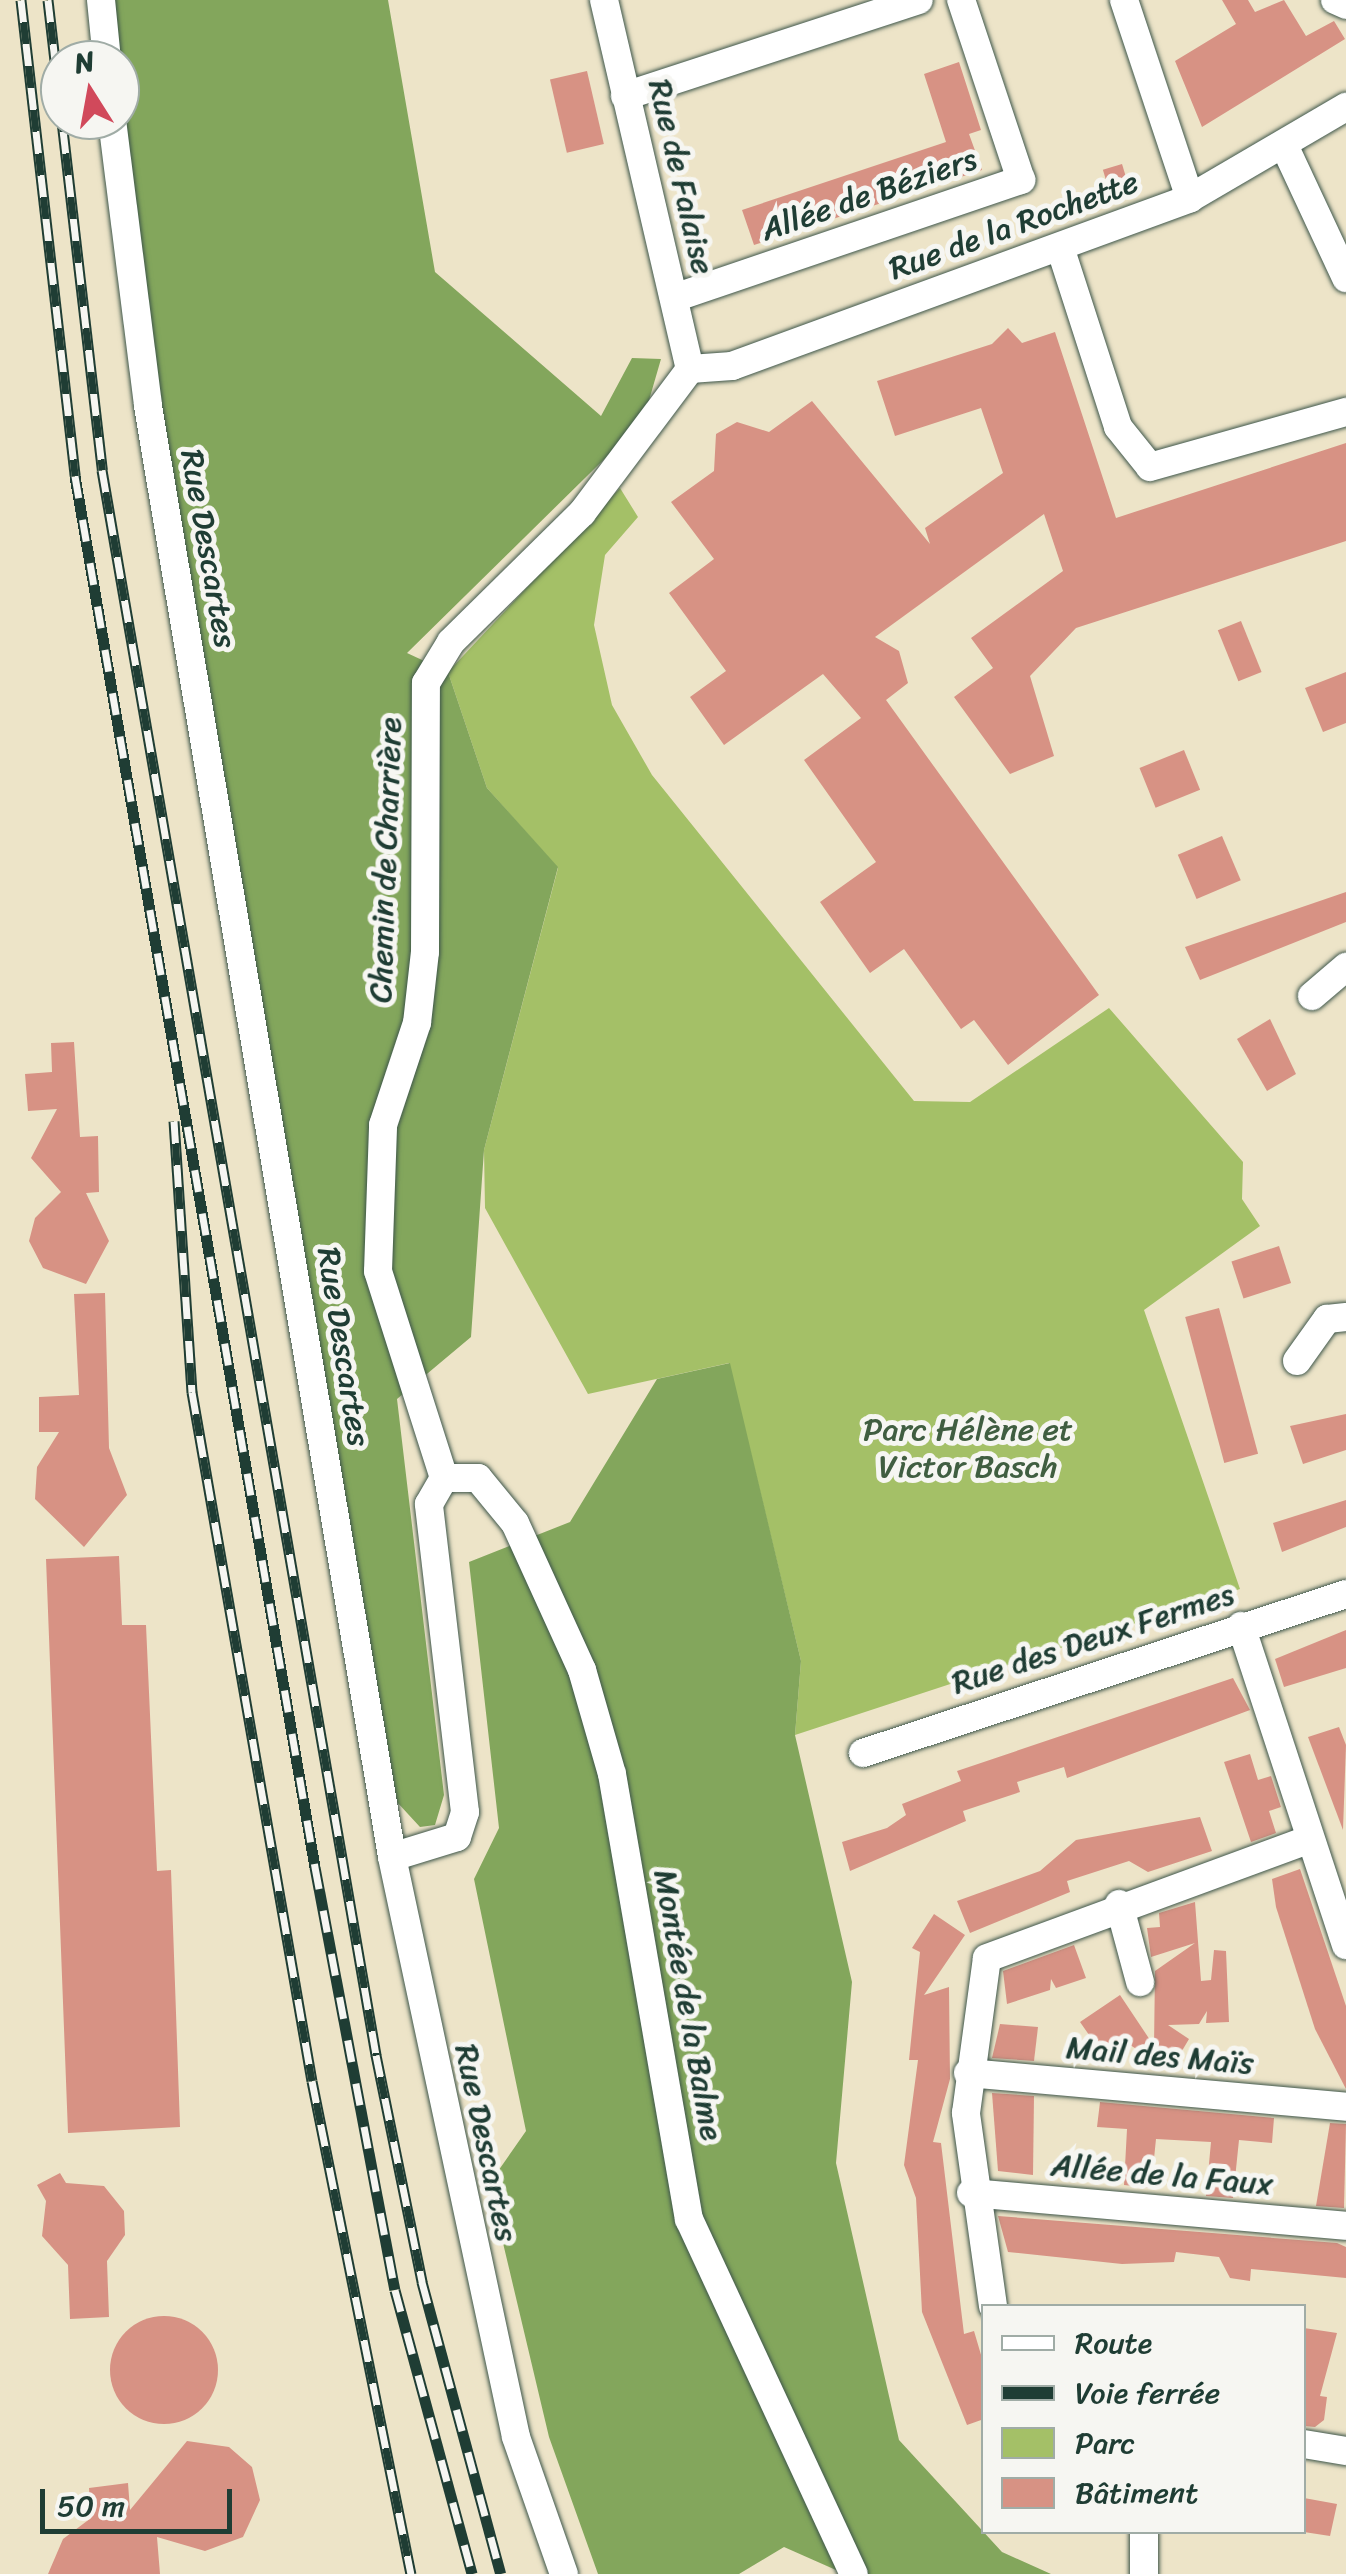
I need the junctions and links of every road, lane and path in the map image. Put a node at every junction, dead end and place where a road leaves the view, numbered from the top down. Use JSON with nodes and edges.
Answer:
{"nodes":[{"id":1,"x":101,"y":0,"type":"edge"},
{"id":2,"x":604,"y":0,"type":"edge"},
{"id":3,"x":920,"y":0,"type":"edge"},
{"id":4,"x":961,"y":0,"type":"edge"},
{"id":5,"x":1124,"y":0,"type":"edge"},
{"id":6,"x":1335,"y":0,"type":"edge"},
{"id":7,"x":1346,"y":5,"type":"edge"},
{"id":8,"x":105,"y":40,"type":"edge"},
{"id":9,"x":626,"y":96,"type":"junction"},
{"id":10,"x":1346,"y":108,"type":"edge"},
{"id":11,"x":115,"y":140,"type":"edge"},
{"id":12,"x":1284,"y":145,"type":"junction"},
{"id":13,"x":1190,"y":198,"type":"junction"},
{"id":14,"x":1060,"y":247,"type":"junction"},
{"id":15,"x":1346,"y":278,"type":"edge"},
{"id":16,"x":674,"y":298,"type":"junction"},
{"id":17,"x":690,"y":369,"type":"junction"},
{"id":18,"x":1346,"y":412,"type":"edge"},
{"id":19,"x":1346,"y":967,"type":"edge"},
{"id":20,"x":1312,"y":996,"type":"dead end"},
{"id":21,"x":1346,"y":1317,"type":"edge"},
{"id":22,"x":1297,"y":1361,"type":"dead end"},
{"id":23,"x":444,"y":1478,"type":"junction"},
{"id":24,"x":1346,"y":1594,"type":"edge"},
{"id":25,"x":1241,"y":1626,"type":"junction"},
{"id":26,"x":863,"y":1753,"type":"dead end"},
{"id":27,"x":1310,"y":1839,"type":"junction"},
{"id":28,"x":392,"y":1856,"type":"junction"},
{"id":29,"x":1119,"y":1904,"type":"junction"},
{"id":30,"x":1346,"y":1945,"type":"edge"},
{"id":31,"x":1140,"y":1982,"type":"dead end"},
{"id":32,"x":968,"y":2073,"type":"junction"},
{"id":33,"x":1346,"y":2107,"type":"edge"},
{"id":34,"x":971,"y":2193,"type":"junction"},
{"id":35,"x":1346,"y":2226,"type":"edge"},
{"id":36,"x":992,"y":2304,"type":"edge"},
{"id":37,"x":1345,"y":2443,"type":"edge"},
{"id":38,"x":1306,"y":2444,"type":"edge"},
{"id":39,"x":1144,"y":2534,"type":"edge"},
{"id":40,"x":564,"y":2574,"type":"edge"},
{"id":41,"x":854,"y":2574,"type":"edge"},
{"id":42,"x":1144,"y":2574,"type":"edge"}],
"edges":[{"from":1,"to":8,"type":"street"},
{"from":2,"to":9,"type":"street","name":"Rue de Falaise"},
{"from":3,"to":9,"type":"street"},
{"from":4,"to":16,"type":"street","name":"Allée de Béziers"},
{"from":5,"to":13,"type":"street"},
{"from":6,"to":7,"type":"street"},
{"from":9,"to":16,"type":"street","name":"Rue de Falaise"},
{"from":10,"to":12,"type":"street","name":"Rue de la Rochette"},
{"from":11,"to":28,"type":"street","name":"Rue Descartes"},
{"from":12,"to":13,"type":"street","name":"Rue de la Rochette"},
{"from":12,"to":15,"type":"street"},
{"from":13,"to":14,"type":"street","name":"Rue de la Rochette"},
{"from":14,"to":17,"type":"street","name":"Rue de la Rochette"},
{"from":14,"to":18,"type":"street"},
{"from":16,"to":17,"type":"street","name":"Rue de Falaise"},
{"from":17,"to":23,"type":"street","name":"Chemin de Charrière"},
{"from":19,"to":20,"type":"street"},
{"from":21,"to":22,"type":"street"},
{"from":23,"to":28,"type":"street"},
{"from":23,"to":41,"type":"street","name":"Montée de la Balme"},
{"from":24,"to":25,"type":"street","name":"Rue des Deux Fermes"},
{"from":25,"to":26,"type":"street","name":"Rue des Deux Fermes"},
{"from":25,"to":27,"type":"street"},
{"from":27,"to":29,"type":"street"},
{"from":27,"to":30,"type":"street"},
{"from":28,"to":40,"type":"street","name":"Rue Descartes"},
{"from":29,"to":31,"type":"street"},
{"from":29,"to":32,"type":"street"},
{"from":32,"to":33,"type":"street","name":"Mail des Maïs"},
{"from":32,"to":34,"type":"street"},
{"from":34,"to":35,"type":"street","name":"Allée de la Faux"},
{"from":34,"to":36,"type":"street"},
{"from":37,"to":38,"type":"street"},
{"from":39,"to":42,"type":"street"}]}
